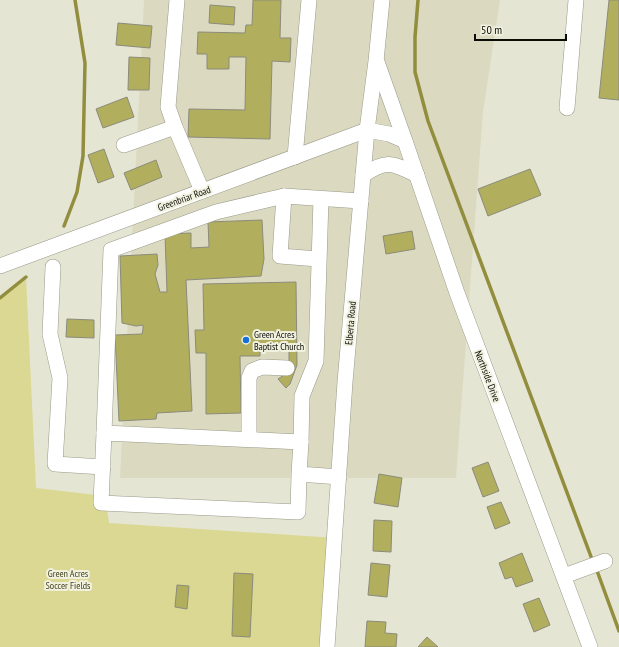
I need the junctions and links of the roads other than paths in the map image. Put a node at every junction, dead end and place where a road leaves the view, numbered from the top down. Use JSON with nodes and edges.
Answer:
{"nodes":[{"id":1,"x":177,"y":0,"type":"edge"},
{"id":2,"x":309,"y":0,"type":"edge"},
{"id":3,"x":382,"y":0,"type":"edge"},
{"id":4,"x":576,"y":0,"type":"edge"},
{"id":5,"x":376,"y":61,"type":"junction"},
{"id":6,"x":567,"y":108,"type":"dead end"},
{"id":7,"x":175,"y":127,"type":"junction"},
{"id":8,"x":367,"y":130,"type":"junction"},
{"id":9,"x":405,"y":140,"type":"junction"},
{"id":10,"x":124,"y":145,"type":"dead end"},
{"id":11,"x":295,"y":157,"type":"junction"},
{"id":12,"x":363,"y":175,"type":"junction"},
{"id":13,"x":417,"y":175,"type":"junction"},
{"id":14,"x":202,"y":191,"type":"junction"},
{"id":15,"x":284,"y":196,"type":"junction"},
{"id":16,"x":321,"y":199,"type":"junction"},
{"id":17,"x":361,"y":201,"type":"junction"},
{"id":18,"x":318,"y":259,"type":"junction"},
{"id":19,"x":0,"y":266,"type":"edge"},
{"id":20,"x":53,"y":268,"type":"dead end"},
{"id":21,"x":296,"y":372,"type":"junction"},
{"id":22,"x":104,"y":433,"type":"junction"},
{"id":23,"x":249,"y":440,"type":"junction"},
{"id":24,"x":301,"y":442,"type":"junction"},
{"id":25,"x":103,"y":467,"type":"junction"},
{"id":26,"x":299,"y":474,"type":"junction"},
{"id":27,"x":339,"y":477,"type":"junction"},
{"id":28,"x":605,"y":561,"type":"dead end"},
{"id":29,"x":564,"y":576,"type":"junction"},
{"id":30,"x":327,"y":647,"type":"edge"},
{"id":31,"x":590,"y":647,"type":"edge"}],
"edges":[{"from":1,"to":7,"type":"street"},
{"from":2,"to":11,"type":"street"},
{"from":3,"to":5,"type":"street","name":"Elberta Road"},
{"from":4,"to":6,"type":"street"},
{"from":5,"to":8,"type":"street","name":"Elberta Road"},
{"from":5,"to":9,"type":"street","name":"Northside Drive"},
{"from":7,"to":10,"type":"street"},
{"from":7,"to":14,"type":"street"},
{"from":8,"to":9,"type":"street"},
{"from":8,"to":11,"type":"street","name":"Greenbriar Road"},
{"from":8,"to":12,"type":"street","name":"Elberta Road"},
{"from":9,"to":13,"type":"street","name":"Northside Drive"},
{"from":11,"to":14,"type":"street","name":"Greenbriar Road"},
{"from":12,"to":13,"type":"street"},
{"from":12,"to":17,"type":"street","name":"Elberta Road"},
{"from":13,"to":29,"type":"street","name":"Northside Drive"},
{"from":14,"to":19,"type":"street","name":"Greenbriar Road"},
{"from":15,"to":16,"type":"street"},
{"from":15,"to":18,"type":"street"},
{"from":15,"to":22,"type":"street"},
{"from":16,"to":17,"type":"street"},
{"from":16,"to":18,"type":"street"},
{"from":17,"to":27,"type":"street","name":"Elberta Road"},
{"from":18,"to":21,"type":"street"},
{"from":20,"to":25,"type":"street"},
{"from":21,"to":23,"type":"street"},
{"from":21,"to":24,"type":"street"},
{"from":22,"to":23,"type":"street"},
{"from":22,"to":25,"type":"street"},
{"from":23,"to":24,"type":"street"},
{"from":24,"to":26,"type":"street"},
{"from":25,"to":26,"type":"street"},
{"from":26,"to":27,"type":"street"},
{"from":27,"to":30,"type":"street","name":"Elberta Road"},
{"from":28,"to":29,"type":"street"},
{"from":29,"to":31,"type":"street","name":"Northside Drive"}]}
